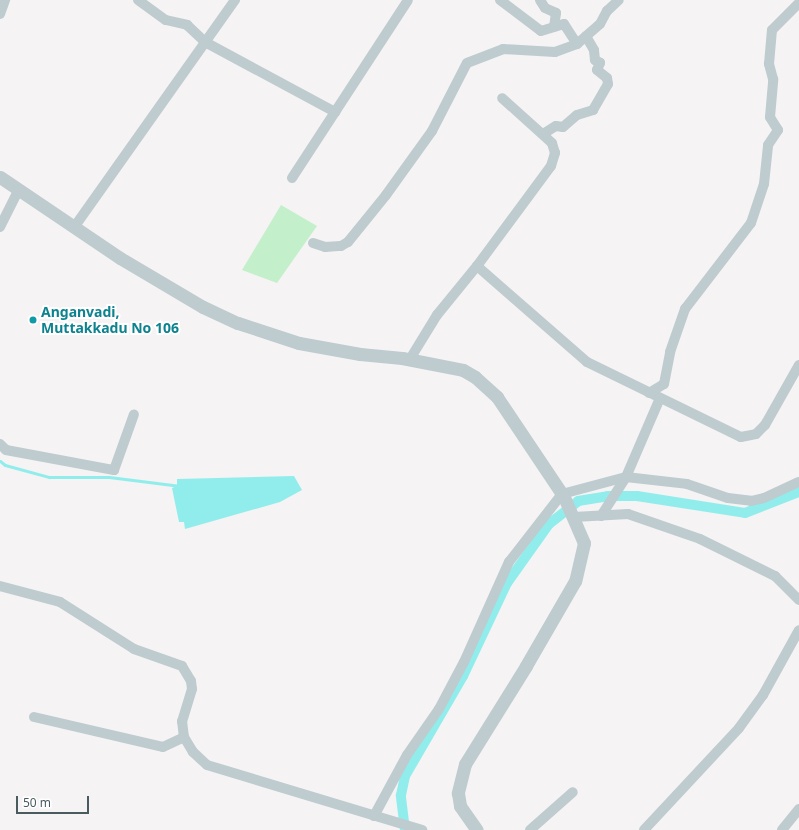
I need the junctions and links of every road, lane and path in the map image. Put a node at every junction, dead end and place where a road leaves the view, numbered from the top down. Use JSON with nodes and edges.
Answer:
{"nodes":[{"id":1,"x":5,"y":0,"type":"edge"},
{"id":2,"x":138,"y":0,"type":"edge"},
{"id":3,"x":235,"y":0,"type":"edge"},
{"id":4,"x":408,"y":0,"type":"edge"},
{"id":5,"x":500,"y":0,"type":"edge"},
{"id":6,"x":540,"y":0,"type":"edge"},
{"id":7,"x":618,"y":0,"type":"edge"},
{"id":8,"x":796,"y":2,"type":"edge"},
{"id":9,"x":0,"y":14,"type":"edge"},
{"id":10,"x":554,"y":27,"type":"junction"},
{"id":11,"x":586,"y":36,"type":"junction"},
{"id":12,"x":205,"y":42,"type":"junction"},
{"id":13,"x":577,"y":44,"type":"junction"},
{"id":14,"x":502,"y":98,"type":"dead end"},
{"id":15,"x":335,"y":112,"type":"junction"},
{"id":16,"x":543,"y":134,"type":"junction"},
{"id":17,"x":0,"y":177,"type":"edge"},
{"id":18,"x":292,"y":178,"type":"dead end"},
{"id":19,"x":18,"y":191,"type":"junction"},
{"id":20,"x":75,"y":226,"type":"junction"},
{"id":21,"x":0,"y":227,"type":"edge"},
{"id":22,"x":313,"y":243,"type":"dead end"},
{"id":23,"x":477,"y":266,"type":"junction"},
{"id":24,"x":410,"y":359,"type":"junction"},
{"id":25,"x":799,"y":365,"type":"edge"},
{"id":26,"x":649,"y":393,"type":"junction"},
{"id":27,"x":660,"y":398,"type":"junction"},
{"id":28,"x":134,"y":414,"type":"dead end"},
{"id":29,"x":0,"y":444,"type":"edge"},
{"id":30,"x":626,"y":477,"type":"junction"},
{"id":31,"x":799,"y":482,"type":"edge"},
{"id":32,"x":563,"y":496,"type":"junction"},
{"id":33,"x":601,"y":516,"type":"junction"},
{"id":34,"x":574,"y":517,"type":"junction"},
{"id":35,"x":0,"y":586,"type":"edge"},
{"id":36,"x":799,"y":600,"type":"edge"},
{"id":37,"x":799,"y":630,"type":"edge"},
{"id":38,"x":34,"y":717,"type":"dead end"},
{"id":39,"x":184,"y":737,"type":"junction"},
{"id":40,"x":573,"y":792,"type":"dead end"},
{"id":41,"x":799,"y":809,"type":"edge"},
{"id":42,"x":374,"y":816,"type":"junction"},
{"id":43,"x":393,"y":821,"type":"junction"},
{"id":44,"x":420,"y":829,"type":"edge"},
{"id":45,"x":399,"y":830,"type":"edge"},
{"id":46,"x":477,"y":830,"type":"edge"},
{"id":47,"x":530,"y":830,"type":"edge"},
{"id":48,"x":644,"y":830,"type":"edge"},
{"id":49,"x":782,"y":830,"type":"edge"}],
"edges":[{"from":1,"to":9,"type":"street"},
{"from":2,"to":12,"type":"street"},
{"from":3,"to":12,"type":"street"},
{"from":4,"to":15,"type":"street"},
{"from":5,"to":10,"type":"street"},
{"from":6,"to":10,"type":"street"},
{"from":7,"to":11,"type":"street"},
{"from":8,"to":26,"type":"street"},
{"from":10,"to":13,"type":"street"},
{"from":11,"to":13,"type":"street"},
{"from":11,"to":16,"type":"street"},
{"from":12,"to":15,"type":"street"},
{"from":12,"to":20,"type":"street"},
{"from":13,"to":22,"type":"street"},
{"from":14,"to":16,"type":"street"},
{"from":15,"to":18,"type":"street"},
{"from":16,"to":23,"type":"street"},
{"from":17,"to":19,"type":"street"},
{"from":19,"to":20,"type":"street"},
{"from":19,"to":21,"type":"street"},
{"from":20,"to":24,"type":"street"},
{"from":23,"to":24,"type":"street"},
{"from":23,"to":26,"type":"street"},
{"from":24,"to":32,"type":"street"},
{"from":25,"to":27,"type":"street"},
{"from":26,"to":27,"type":"street"},
{"from":27,"to":30,"type":"street"},
{"from":28,"to":29,"type":"street"},
{"from":30,"to":31,"type":"street"},
{"from":30,"to":32,"type":"street"},
{"from":30,"to":33,"type":"street"},
{"from":32,"to":34,"type":"street"},
{"from":32,"to":42,"type":"street"},
{"from":33,"to":34,"type":"street"},
{"from":33,"to":36,"type":"street"},
{"from":34,"to":46,"type":"street"},
{"from":35,"to":39,"type":"street"},
{"from":37,"to":48,"type":"street"},
{"from":38,"to":39,"type":"street"},
{"from":39,"to":42,"type":"street"},
{"from":40,"to":47,"type":"street"},
{"from":41,"to":49,"type":"street"},
{"from":42,"to":43,"type":"street"},
{"from":43,"to":44,"type":"street"},
{"from":43,"to":45,"type":"street"}]}
